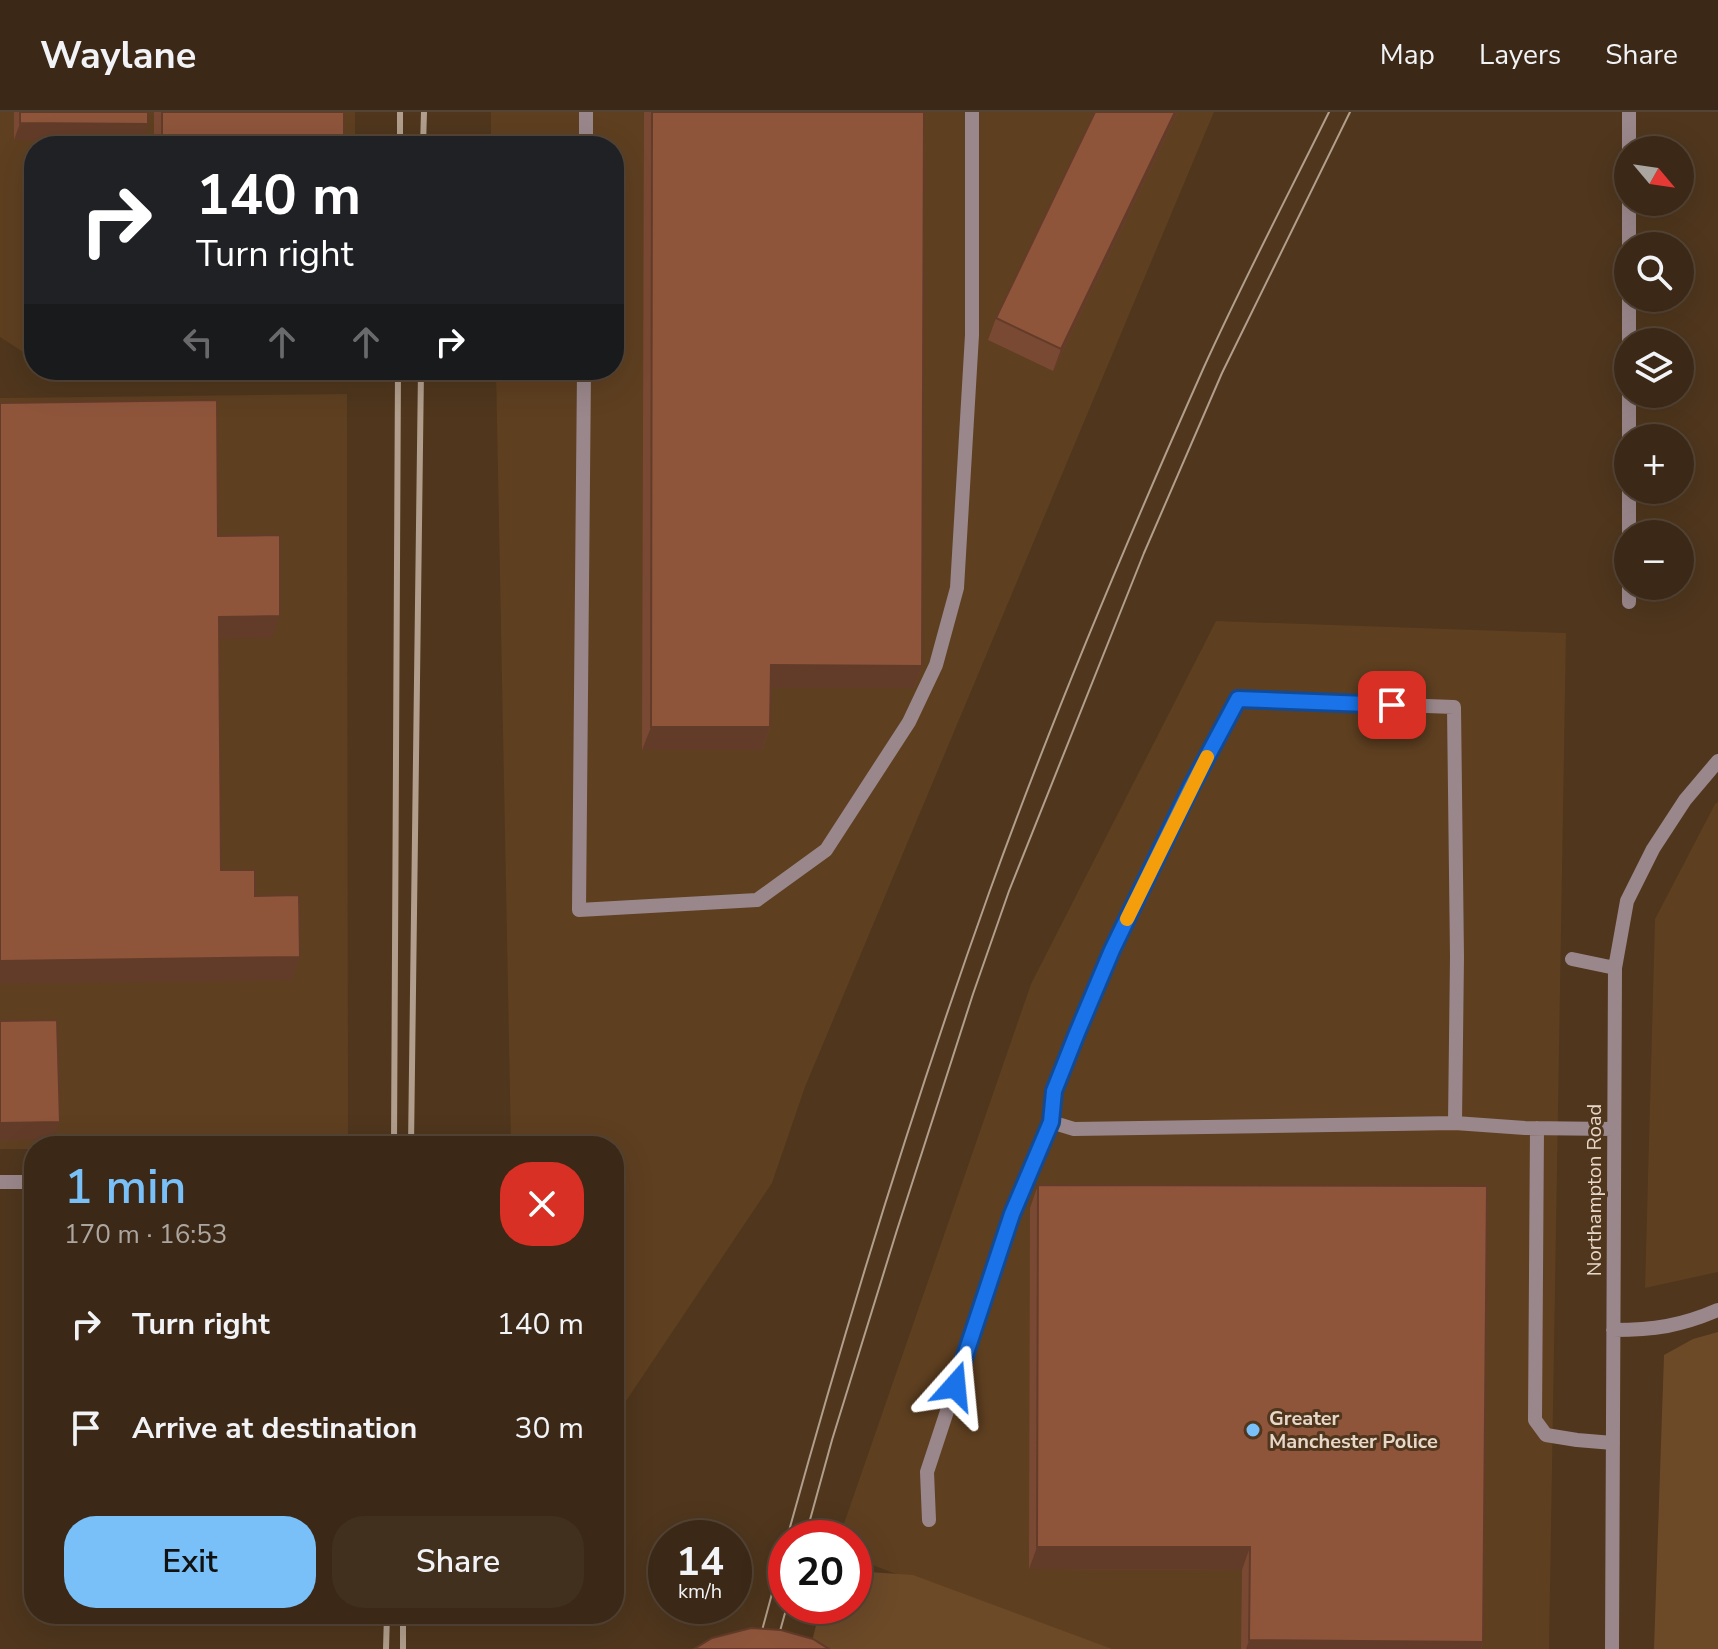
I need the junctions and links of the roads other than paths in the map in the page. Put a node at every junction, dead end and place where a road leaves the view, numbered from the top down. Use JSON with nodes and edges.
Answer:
{"nodes":[{"id":1,"x":586,"y":112,"type":"edge"},
{"id":2,"x":972,"y":112,"type":"edge"},
{"id":3,"x":1629,"y":112,"type":"edge"},
{"id":4,"x":586,"y":136,"type":"edge"},
{"id":5,"x":1629,"y":136,"type":"edge"},
{"id":6,"x":584,"y":380,"type":"edge"},
{"id":7,"x":1718,"y":761,"type":"edge"},
{"id":8,"x":1572,"y":959,"type":"dead end"},
{"id":9,"x":1615,"y":968,"type":"junction"},
{"id":10,"x":1051,"y":1122,"type":"junction"},
{"id":11,"x":1455,"y":1123,"type":"junction"},
{"id":12,"x":1537,"y":1128,"type":"junction"},
{"id":13,"x":1614,"y":1129,"type":"junction"},
{"id":14,"x":0,"y":1182,"type":"edge"},
{"id":15,"x":24,"y":1182,"type":"edge"},
{"id":16,"x":1718,"y":1310,"type":"edge"},
{"id":17,"x":1613,"y":1330,"type":"junction"},
{"id":18,"x":1613,"y":1443,"type":"junction"},
{"id":19,"x":929,"y":1520,"type":"dead end"},
{"id":20,"x":1612,"y":1649,"type":"edge"}],
"edges":[{"from":1,"to":4,"type":"street"},
{"from":2,"to":6,"type":"street"},
{"from":3,"to":5,"type":"street"},
{"from":7,"to":9,"type":"street","name":"Northampton Road"},
{"from":8,"to":9,"type":"street"},
{"from":9,"to":13,"type":"street","name":"Northampton Road"},
{"from":10,"to":11,"type":"street"},
{"from":10,"to":11,"type":"street"},
{"from":10,"to":19,"type":"street"},
{"from":11,"to":12,"type":"street"},
{"from":12,"to":13,"type":"street"},
{"from":12,"to":18,"type":"street"},
{"from":13,"to":17,"type":"street","name":"Northampton Road"},
{"from":14,"to":15,"type":"street"},
{"from":16,"to":17,"type":"street"},
{"from":17,"to":18,"type":"street","name":"Northampton Road"},
{"from":18,"to":20,"type":"street","name":"Northampton Road"}]}
